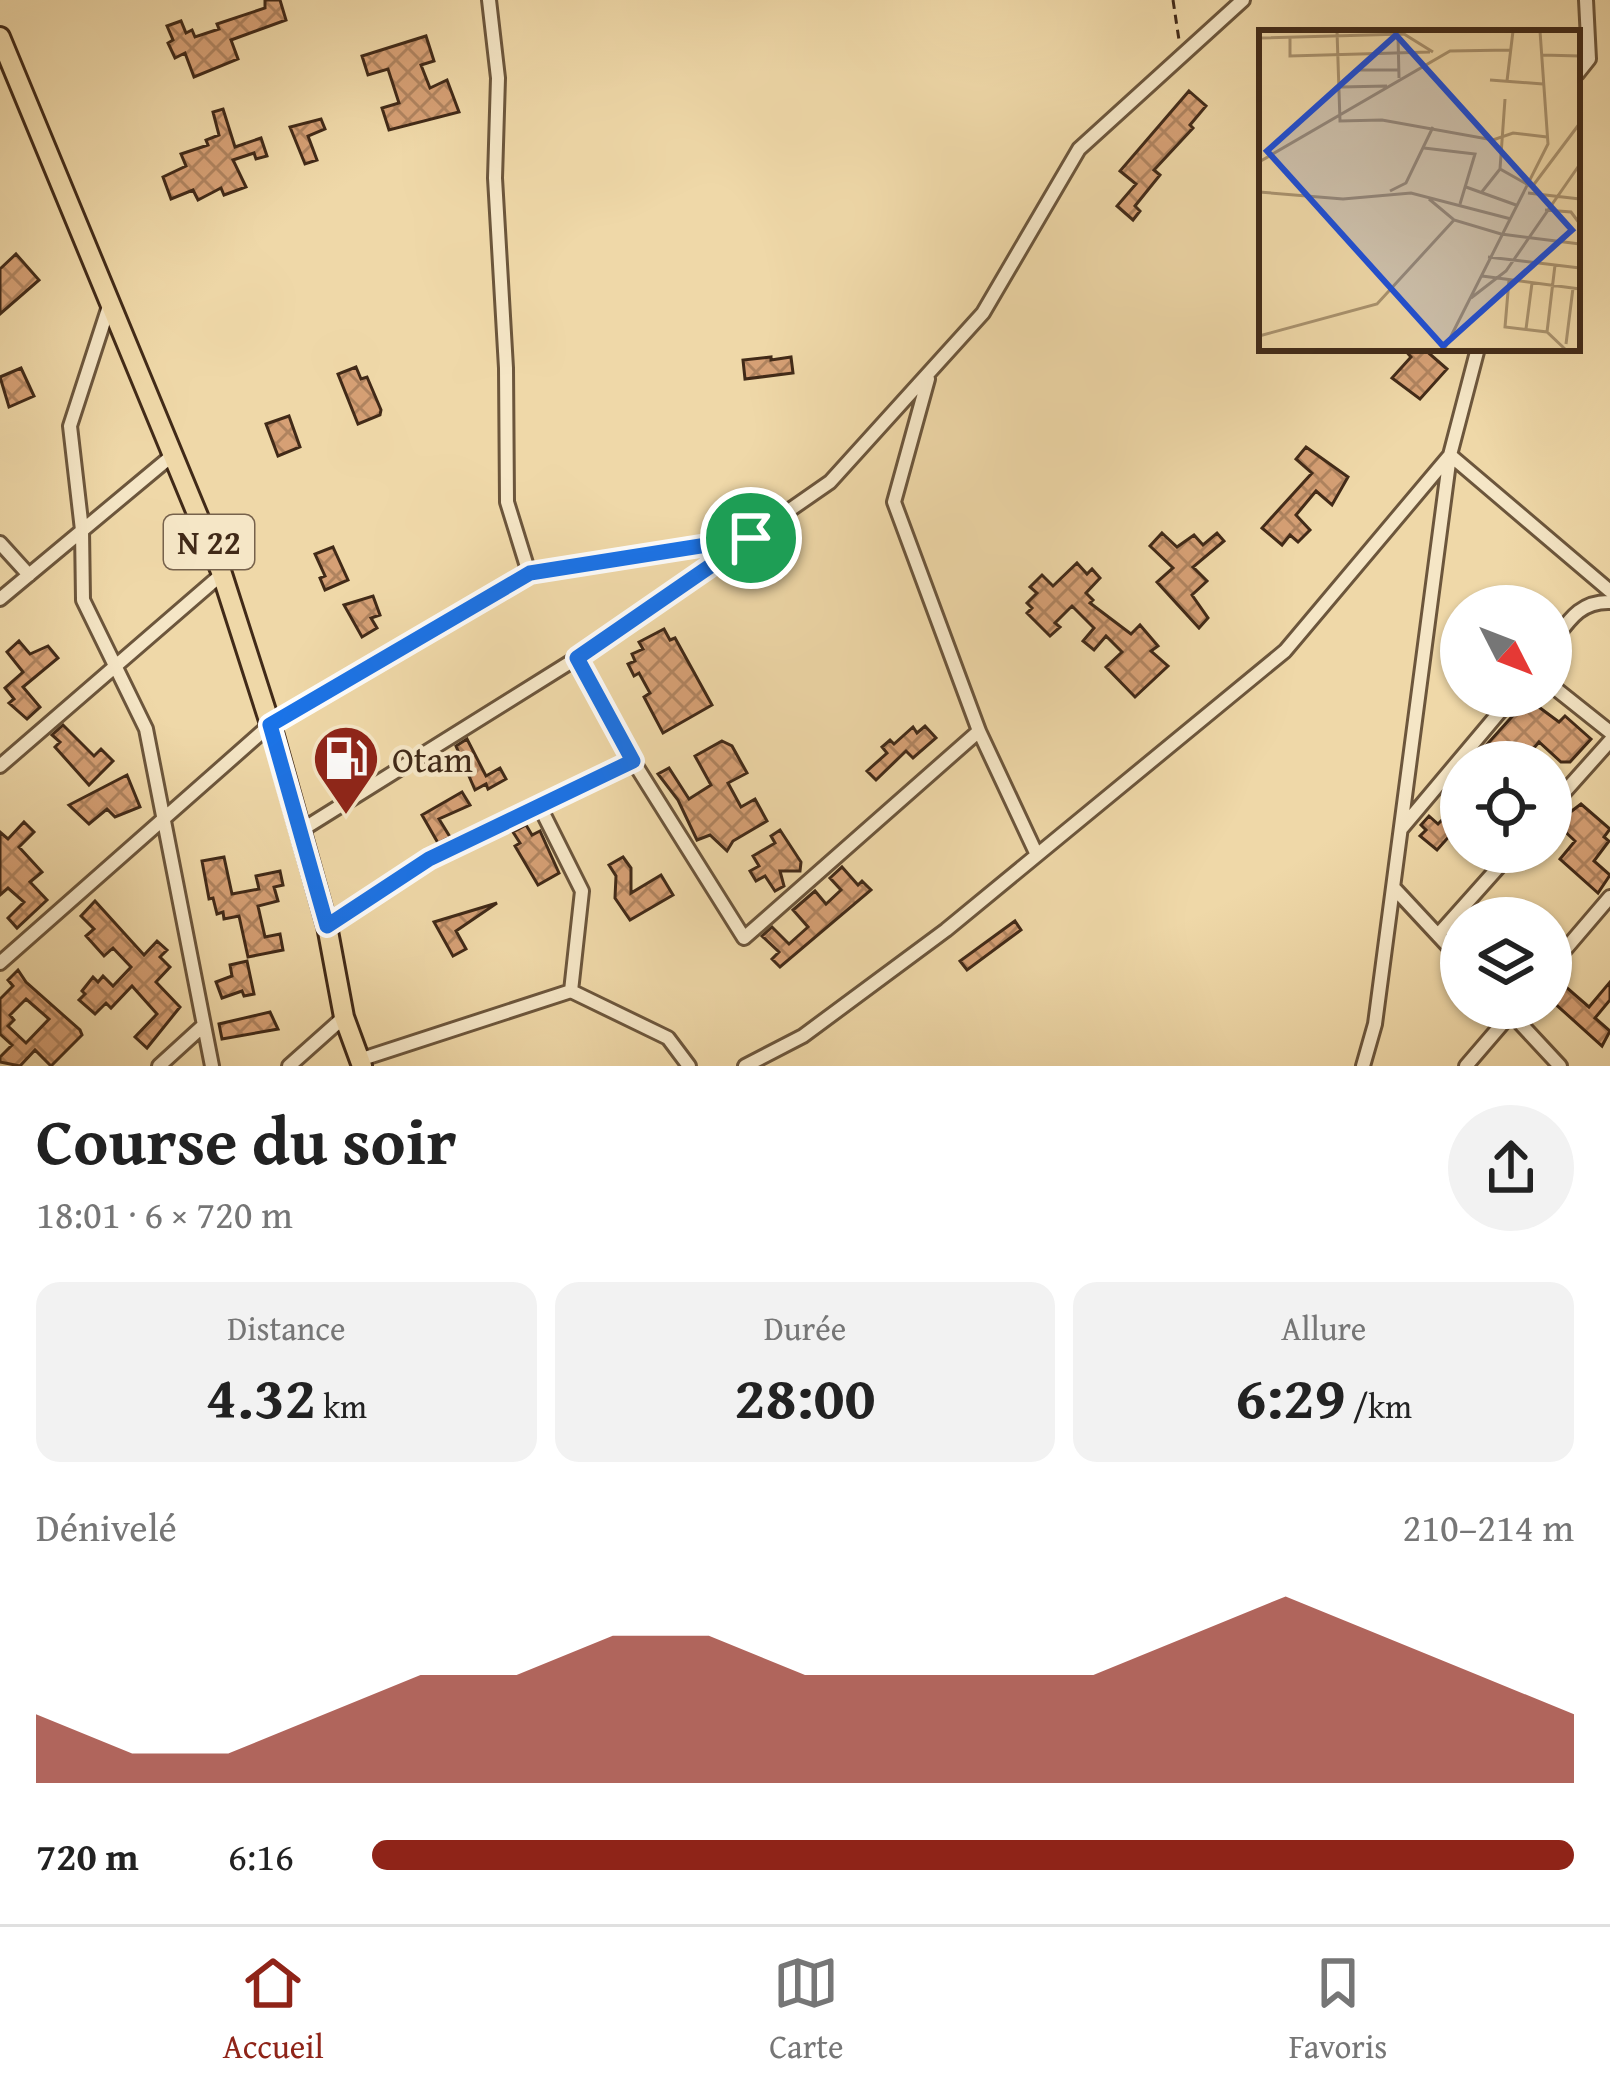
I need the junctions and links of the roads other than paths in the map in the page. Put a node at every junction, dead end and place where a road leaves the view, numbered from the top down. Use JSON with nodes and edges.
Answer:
{"nodes":[{"id":1,"x":488,"y":0,"type":"edge"},
{"id":2,"x":1243,"y":0,"type":"edge"},
{"id":3,"x":1586,"y":0,"type":"edge"},
{"id":4,"x":0,"y":37,"type":"edge"},
{"id":5,"x":1580,"y":70,"type":"edge"},
{"id":6,"x":110,"y":303,"type":"junction"},
{"id":7,"x":1477,"y":351,"type":"edge"},
{"id":8,"x":929,"y":373,"type":"junction"},
{"id":9,"x":175,"y":453,"type":"junction"},
{"id":10,"x":1450,"y":455,"type":"junction"},
{"id":11,"x":82,"y":530,"type":"junction"},
{"id":12,"x":751,"y":538,"type":"junction"},
{"id":13,"x":0,"y":543,"type":"edge"},
{"id":14,"x":530,"y":573,"type":"junction"},
{"id":15,"x":29,"y":574,"type":"junction"},
{"id":16,"x":221,"y":574,"type":"junction"},
{"id":17,"x":1610,"y":591,"type":"edge"},
{"id":18,"x":0,"y":599,"type":"edge"},
{"id":19,"x":1610,"y":602,"type":"edge"},
{"id":20,"x":1572,"y":618,"type":"edge"},
{"id":21,"x":577,"y":658,"type":"junction"},
{"id":22,"x":114,"y":666,"type":"junction"},
{"id":23,"x":1572,"y":704,"type":"edge"},
{"id":24,"x":1496,"y":717,"type":"edge"},
{"id":25,"x":270,"y":725,"type":"junction"},
{"id":26,"x":980,"y":730,"type":"junction"},
{"id":27,"x":1610,"y":736,"type":"edge"},
{"id":28,"x":633,"y":761,"type":"junction"},
{"id":29,"x":0,"y":766,"type":"edge"},
{"id":30,"x":1572,"y":782,"type":"edge"},
{"id":31,"x":539,"y":805,"type":"junction"},
{"id":32,"x":166,"y":820,"type":"junction"},
{"id":33,"x":1402,"y":829,"type":"junction"},
{"id":34,"x":300,"y":831,"type":"junction"},
{"id":35,"x":1037,"y":855,"type":"junction"},
{"id":36,"x":1493,"y":873,"type":"edge"},
{"id":37,"x":1394,"y":888,"type":"junction"},
{"id":38,"x":1610,"y":897,"type":"edge"},
{"id":39,"x":327,"y":926,"type":"junction"},
{"id":40,"x":1438,"y":935,"type":"joint"},
{"id":41,"x":1572,"y":941,"type":"edge"},
{"id":42,"x":0,"y":963,"type":"edge"},
{"id":43,"x":571,"y":991,"type":"junction"},
{"id":44,"x":344,"y":1017,"type":"junction"},
{"id":45,"x":204,"y":1024,"type":"junction"},
{"id":46,"x":1496,"y":1029,"type":"edge"},
{"id":47,"x":1528,"y":1029,"type":"edge"},
{"id":48,"x":361,"y":1064,"type":"edge"},
{"id":49,"x":159,"y":1066,"type":"edge"},
{"id":50,"x":212,"y":1066,"type":"edge"},
{"id":51,"x":289,"y":1066,"type":"edge"},
{"id":52,"x":689,"y":1066,"type":"edge"},
{"id":53,"x":745,"y":1066,"type":"edge"},
{"id":54,"x":1364,"y":1066,"type":"edge"},
{"id":55,"x":1466,"y":1066,"type":"edge"},
{"id":56,"x":1560,"y":1066,"type":"edge"}],
"edges":[{"from":1,"to":14,"type":"street"},
{"from":2,"to":8,"type":"street"},
{"from":3,"to":5,"type":"street"},
{"from":4,"to":6,"type":"main road","name":"N 22","number":"N 22"},
{"from":6,"to":9,"type":"main road","name":"N 22","number":"N 22"},
{"from":6,"to":11,"type":"street"},
{"from":7,"to":10,"type":"street"},
{"from":8,"to":12,"type":"street"},
{"from":8,"to":26,"type":"street"},
{"from":9,"to":11,"type":"street"},
{"from":9,"to":16,"type":"main road","name":"N 22","number":"N 22"},
{"from":10,"to":17,"type":"street"},
{"from":10,"to":33,"type":"street"},
{"from":10,"to":35,"type":"street"},
{"from":11,"to":15,"type":"street"},
{"from":11,"to":22,"type":"street"},
{"from":12,"to":14,"type":"street"},
{"from":12,"to":21,"type":"street"},
{"from":13,"to":15,"type":"street"},
{"from":14,"to":25,"type":"street"},
{"from":15,"to":18,"type":"street"},
{"from":16,"to":22,"type":"street"},
{"from":16,"to":25,"type":"main road","name":"N 22","number":"N 22"},
{"from":19,"to":20,"type":"street"},
{"from":21,"to":28,"type":"street"},
{"from":21,"to":34,"type":"street"},
{"from":22,"to":29,"type":"street"},
{"from":22,"to":32,"type":"street"},
{"from":23,"to":27,"type":"street"},
{"from":24,"to":33,"type":"street"},
{"from":25,"to":32,"type":"street"},
{"from":25,"to":34,"type":"main road","name":"N 22","number":"N 22"},
{"from":26,"to":28,"type":"street"},
{"from":26,"to":35,"type":"street"},
{"from":27,"to":30,"type":"street"},
{"from":28,"to":31,"type":"street"},
{"from":31,"to":39,"type":"street"},
{"from":31,"to":43,"type":"street"},
{"from":32,"to":42,"type":"street"},
{"from":32,"to":45,"type":"street"},
{"from":33,"to":37,"type":"street"},
{"from":34,"to":39,"type":"main road","name":"N 22","number":"N 22"},
{"from":35,"to":53,"type":"street"},
{"from":36,"to":40,"type":"street"},
{"from":37,"to":40,"type":"street"},
{"from":37,"to":54,"type":"street"},
{"from":38,"to":41,"type":"street"},
{"from":39,"to":44,"type":"main road","name":"N 22","number":"N 22"},
{"from":43,"to":48,"type":"street"},
{"from":43,"to":52,"type":"street"},
{"from":44,"to":48,"type":"main road","name":"N 22","number":"N 22"},
{"from":44,"to":51,"type":"street"},
{"from":45,"to":49,"type":"street"},
{"from":45,"to":50,"type":"street"},
{"from":46,"to":55,"type":"street"},
{"from":47,"to":56,"type":"street"}]}
